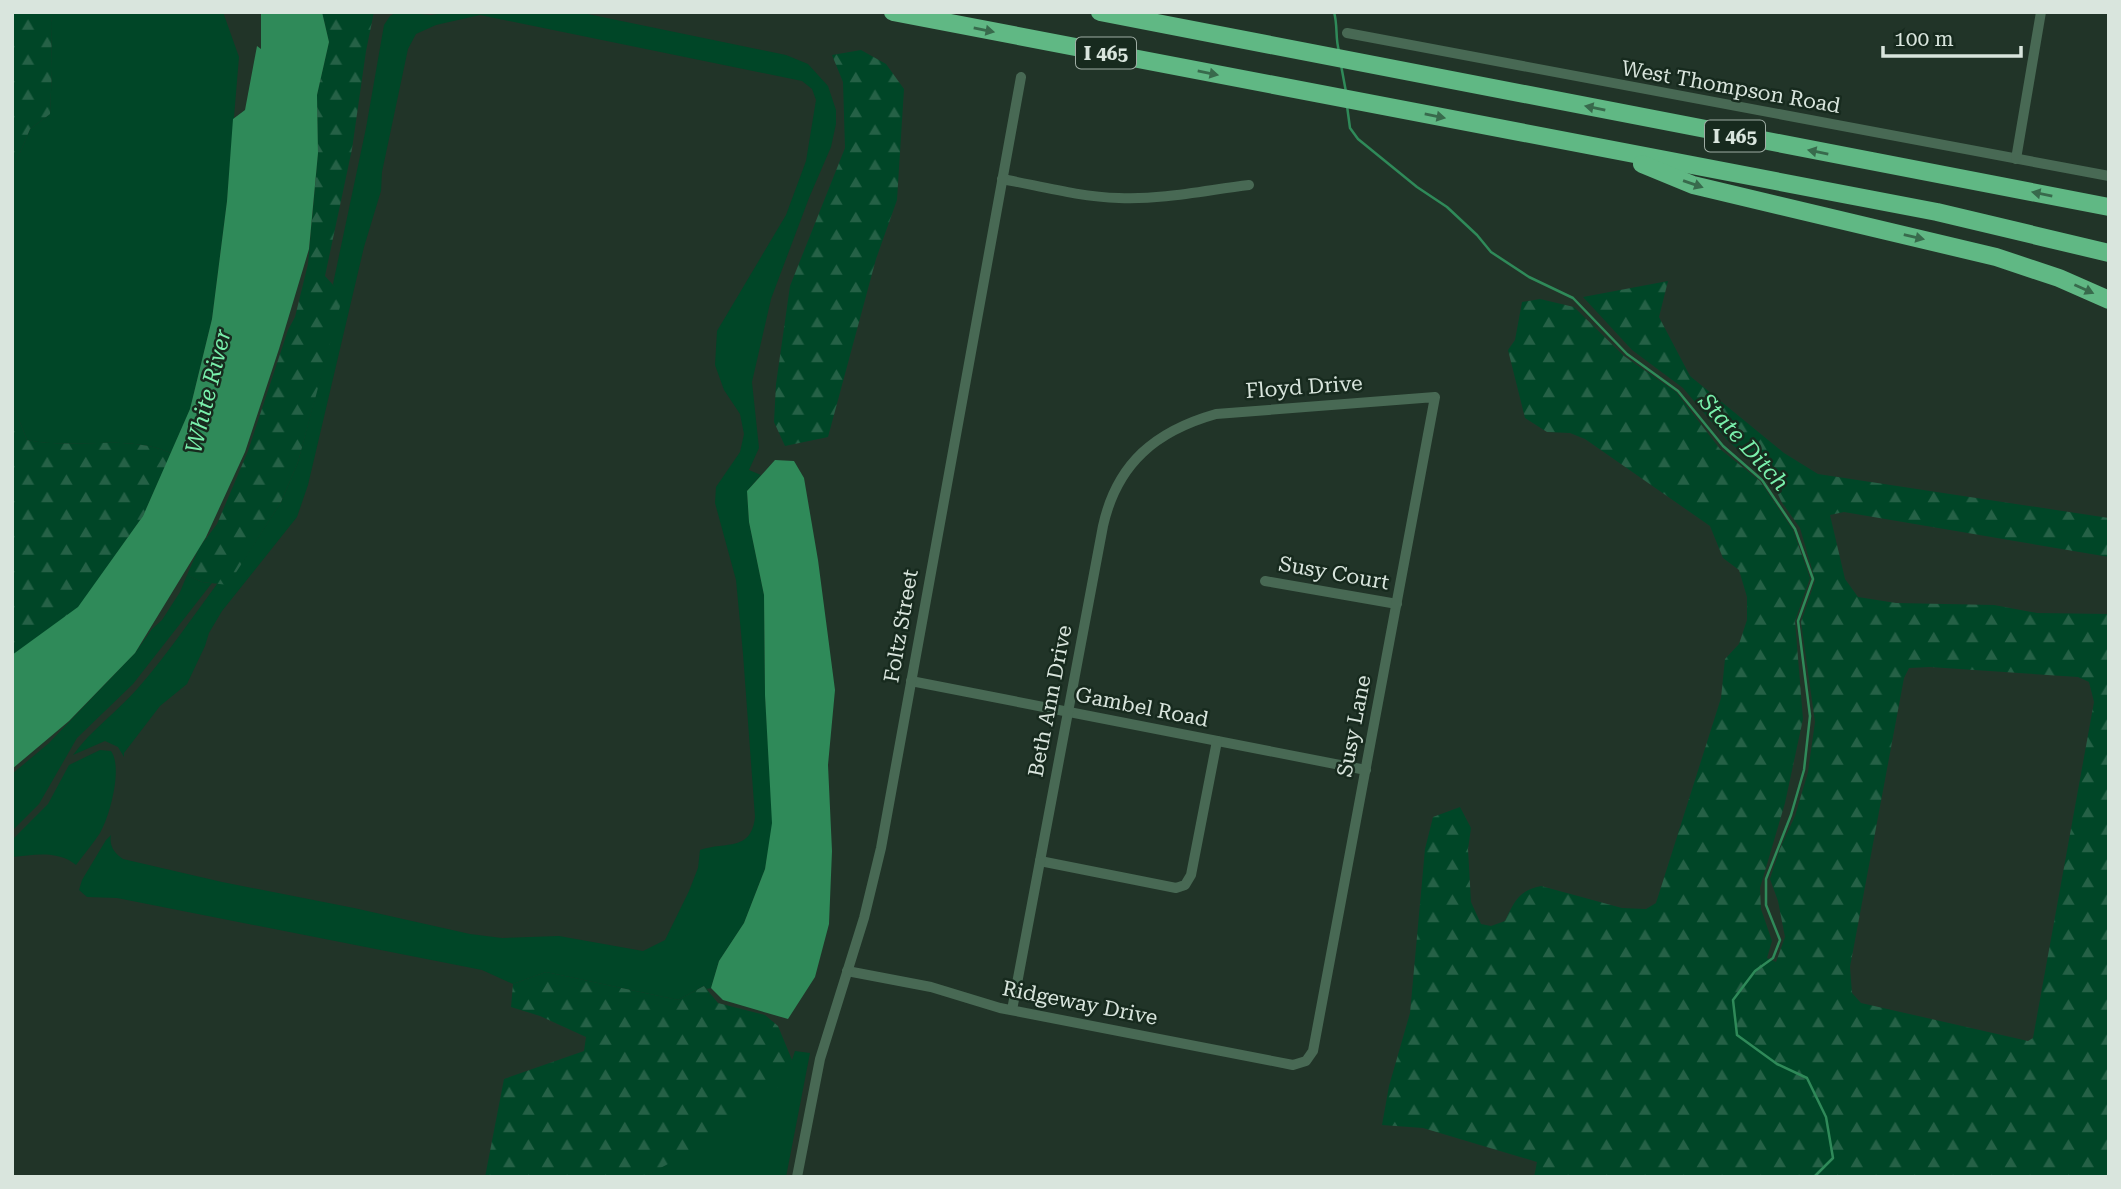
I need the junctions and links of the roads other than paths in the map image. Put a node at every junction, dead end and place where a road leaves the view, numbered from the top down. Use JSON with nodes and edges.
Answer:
{"nodes":[{"id":1,"x":893,"y":12,"type":"edge"},
{"id":2,"x":1100,"y":12,"type":"edge"},
{"id":3,"x":2040,"y":12,"type":"edge"},
{"id":4,"x":1347,"y":33,"type":"dead end"},
{"id":5,"x":1021,"y":77,"type":"dead end"},
{"id":6,"x":1607,"y":149,"type":"junction"},
{"id":7,"x":2016,"y":159,"type":"junction"},
{"id":8,"x":2109,"y":176,"type":"edge"},
{"id":9,"x":1002,"y":178,"type":"junction"},
{"id":10,"x":1249,"y":185,"type":"dead end"},
{"id":11,"x":2109,"y":207,"type":"edge"},
{"id":12,"x":2109,"y":253,"type":"edge"},
{"id":13,"x":2109,"y":300,"type":"edge"},
{"id":14,"x":1435,"y":397,"type":"joint"},
{"id":15,"x":1178,"y":426,"type":"joint"},
{"id":16,"x":1265,"y":581,"type":"dead end"},
{"id":17,"x":1397,"y":604,"type":"junction"},
{"id":18,"x":911,"y":681,"type":"junction"},
{"id":19,"x":1068,"y":712,"type":"junction"},
{"id":20,"x":1217,"y":741,"type":"junction"},
{"id":21,"x":1366,"y":770,"type":"junction"},
{"id":22,"x":1040,"y":861,"type":"junction"},
{"id":23,"x":847,"y":971,"type":"junction"},
{"id":24,"x":1012,"y":1010,"type":"junction"},
{"id":25,"x":1306,"y":1061,"type":"joint"},
{"id":26,"x":797,"y":1177,"type":"edge"}],
"edges":[{"from":1,"to":6,"type":"highway","number":"I 465","one_way":true},
{"from":11,"to":2,"type":"highway","number":"I 465","one_way":true},
{"from":3,"to":7,"type":"street"},
{"from":4,"to":7,"type":"street","name":"West Thompson Road"},
{"from":5,"to":9,"type":"street","name":"Foltz Street"},
{"from":6,"to":12,"type":"highway","number":"I 465"},
{"from":6,"to":13,"type":"highway","one_way":true},
{"from":7,"to":8,"type":"street","name":"West Thompson Road"},
{"from":9,"to":10,"type":"street"},
{"from":9,"to":18,"type":"street","name":"Foltz Street"},
{"from":14,"to":15,"type":"street","name":"Floyd Drive"},
{"from":14,"to":17,"type":"street","name":"Susy Lane"},
{"from":15,"to":19,"type":"street","name":"Beth Ann Drive"},
{"from":16,"to":17,"type":"street","name":"Susy Court"},
{"from":17,"to":21,"type":"street","name":"Susy Lane"},
{"from":18,"to":19,"type":"street","name":"Gambel Road"},
{"from":18,"to":23,"type":"street","name":"Foltz Street"},
{"from":19,"to":20,"type":"street","name":"Gambel Road"},
{"from":19,"to":22,"type":"street","name":"Beth Ann Drive"},
{"from":20,"to":21,"type":"street","name":"Gambel Road"},
{"from":20,"to":22,"type":"street"},
{"from":21,"to":25,"type":"street","name":"Susy Lane"},
{"from":22,"to":24,"type":"street","name":"Beth Ann Drive"},
{"from":23,"to":24,"type":"street","name":"Ridgeway Drive"},
{"from":23,"to":26,"type":"street","name":"Foltz Street"},
{"from":24,"to":25,"type":"street","name":"Ridgeway Drive"}]}
